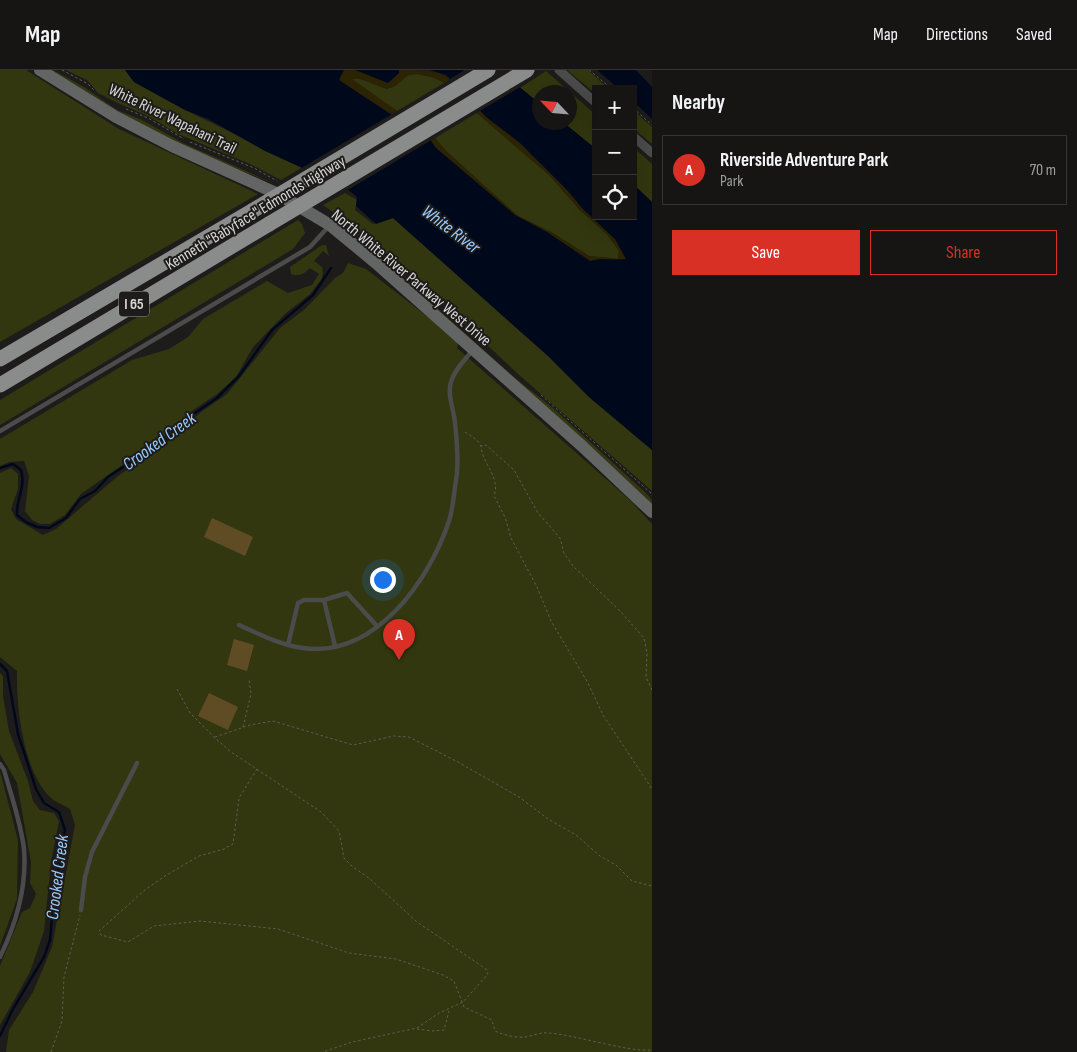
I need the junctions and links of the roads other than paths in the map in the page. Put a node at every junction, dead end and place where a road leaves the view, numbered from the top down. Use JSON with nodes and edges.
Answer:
{"nodes":[{"id":1,"x":40,"y":70,"type":"edge"},
{"id":2,"x":488,"y":70,"type":"edge"},
{"id":3,"x":527,"y":70,"type":"edge"},
{"id":4,"x":559,"y":70,"type":"edge"},
{"id":5,"x":592,"y":99,"type":"edge"},
{"id":6,"x":637,"y":140,"type":"edge"},
{"id":7,"x":652,"y":153,"type":"edge"},
{"id":8,"x":330,"y":226,"type":"junction"},
{"id":9,"x":473,"y":349,"type":"junction"},
{"id":10,"x":0,"y":359,"type":"edge"},
{"id":11,"x":0,"y":385,"type":"edge"},
{"id":12,"x":0,"y":431,"type":"edge"},
{"id":13,"x":652,"y":512,"type":"edge"},
{"id":14,"x":324,"y":600,"type":"junction"},
{"id":15,"x":239,"y":625,"type":"dead end"},
{"id":16,"x":377,"y":626,"type":"junction"},
{"id":17,"x":288,"y":644,"type":"junction"},
{"id":18,"x":335,"y":646,"type":"junction"},
{"id":19,"x":138,"y":763,"type":"dead end"},
{"id":20,"x":0,"y":764,"type":"edge"},
{"id":21,"x":81,"y":910,"type":"road end"},
{"id":22,"x":0,"y":958,"type":"edge"}],
"edges":[{"from":1,"to":8,"type":"street","name":"North White River Parkway West Drive"},
{"from":2,"to":10,"type":"highway","name":"Kenneth \"Babyface\" Edmonds Highway","number":"I 65","bridge":true},
{"from":3,"to":11,"type":"highway","name":"Kenneth \"Babyface\" Edmonds Highway","number":"I 65","bridge":true},
{"from":4,"to":5,"type":"street"},
{"from":6,"to":7,"type":"street"},
{"from":8,"to":9,"type":"street","name":"North White River Parkway West Drive"},
{"from":8,"to":12,"type":"lane"},
{"from":9,"to":13,"type":"street","name":"North White River Parkway West Drive"},
{"from":9,"to":16,"type":"lane"},
{"from":14,"to":16,"type":"lane"},
{"from":14,"to":17,"type":"lane"},
{"from":14,"to":18,"type":"lane"},
{"from":15,"to":17,"type":"lane"},
{"from":16,"to":18,"type":"lane"},
{"from":17,"to":18,"type":"lane"},
{"from":19,"to":21,"type":"lane"},
{"from":20,"to":22,"type":"lane"}]}
